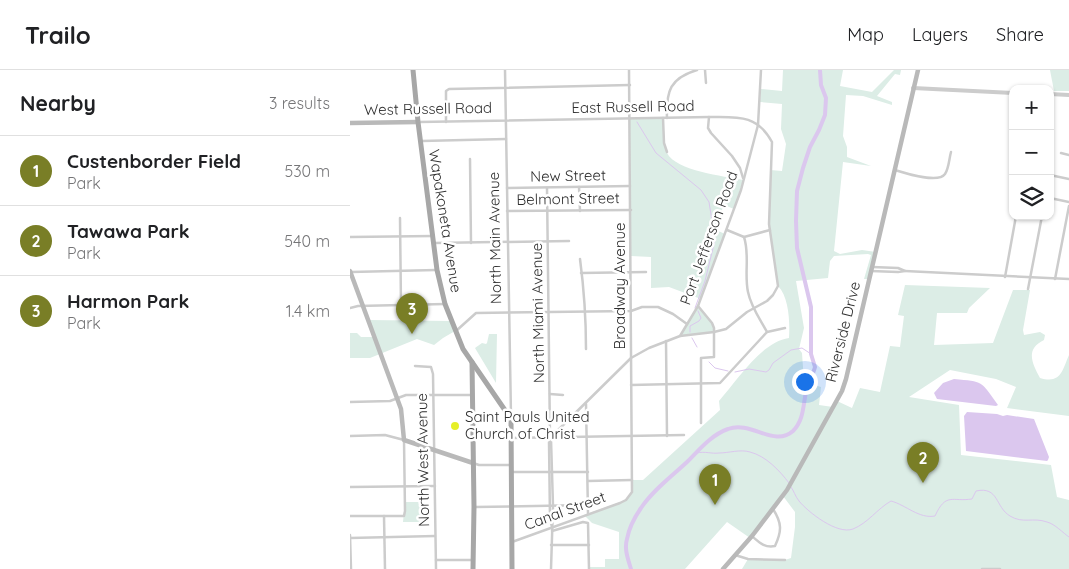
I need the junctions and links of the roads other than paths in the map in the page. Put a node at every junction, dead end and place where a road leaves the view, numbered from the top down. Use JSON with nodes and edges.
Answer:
{"nodes":[{"id":1,"x":412,"y":70,"type":"edge"},
{"id":2,"x":505,"y":70,"type":"edge"},
{"id":3,"x":629,"y":70,"type":"edge"},
{"id":4,"x":697,"y":70,"type":"edge"},
{"id":5,"x":705,"y":70,"type":"edge"},
{"id":6,"x":761,"y":70,"type":"edge"},
{"id":7,"x":918,"y":70,"type":"edge"},
{"id":8,"x":692,"y":71,"type":"edge"},
{"id":9,"x":706,"y":83,"type":"dead end"},
{"id":10,"x":630,"y":85,"type":"junction"},
{"id":11,"x":505,"y":87,"type":"junction"},
{"id":12,"x":913,"y":88,"type":"junction"},
{"id":13,"x":1009,"y":93,"type":"edge"},
{"id":14,"x":1054,"y":94,"type":"edge"},
{"id":15,"x":1069,"y":95,"type":"edge"},
{"id":16,"x":708,"y":117,"type":"junction"},
{"id":17,"x":630,"y":118,"type":"junction"},
{"id":18,"x":663,"y":118,"type":"junction"},
{"id":19,"x":667,"y":118,"type":"junction"},
{"id":20,"x":506,"y":120,"type":"junction"},
{"id":21,"x":418,"y":122,"type":"junction"},
{"id":22,"x":446,"y":122,"type":"junction"},
{"id":23,"x":350,"y":123,"type":"edge"},
{"id":24,"x":758,"y":125,"type":"junction"},
{"id":25,"x":506,"y":139,"type":"junction"},
{"id":26,"x":420,"y":141,"type":"junction"},
{"id":27,"x":667,"y":152,"type":"dead end"},
{"id":28,"x":951,"y":152,"type":"dead end"},
{"id":29,"x":1061,"y":153,"type":"dead end"},
{"id":30,"x":1069,"y":155,"type":"edge"},
{"id":31,"x":470,"y":159,"type":"dead end"},
{"id":32,"x":895,"y":170,"type":"junction"},
{"id":33,"x":1054,"y":176,"type":"edge"},
{"id":34,"x":1069,"y":179,"type":"edge"},
{"id":35,"x":743,"y":180,"type":"junction"},
{"id":36,"x":630,"y":186,"type":"junction"},
{"id":37,"x":579,"y":187,"type":"junction"},
{"id":38,"x":506,"y":188,"type":"junction"},
{"id":39,"x":547,"y":188,"type":"junction"},
{"id":40,"x":1054,"y":199,"type":"edge"},
{"id":41,"x":1069,"y":202,"type":"edge"},
{"id":42,"x":1069,"y":206,"type":"edge"},
{"id":43,"x":580,"y":210,"type":"junction"},
{"id":44,"x":631,"y":210,"type":"junction"},
{"id":45,"x":507,"y":211,"type":"junction"},
{"id":46,"x":548,"y":211,"type":"junction"},
{"id":47,"x":400,"y":218,"type":"dead end"},
{"id":48,"x":1015,"y":220,"type":"edge"},
{"id":49,"x":1041,"y":220,"type":"edge"},
{"id":50,"x":727,"y":230,"type":"junction"},
{"id":51,"x":770,"y":230,"type":"junction"},
{"id":52,"x":400,"y":236,"type":"junction"},
{"id":53,"x":433,"y":236,"type":"junction"},
{"id":54,"x":350,"y":237,"type":"edge"},
{"id":55,"x":744,"y":237,"type":"junction"},
{"id":56,"x":549,"y":241,"type":"junction"},
{"id":57,"x":568,"y":241,"type":"dead end"},
{"id":58,"x":507,"y":242,"type":"junction"},
{"id":59,"x":434,"y":243,"type":"junction"},
{"id":60,"x":471,"y":243,"type":"junction"},
{"id":61,"x":580,"y":259,"type":"dead end"},
{"id":62,"x":871,"y":269,"type":"junction"},
{"id":63,"x":437,"y":270,"type":"junction"},
{"id":64,"x":350,"y":272,"type":"edge"},
{"id":65,"x":400,"y":272,"type":"junction"},
{"id":66,"x":631,"y":272,"type":"junction"},
{"id":67,"x":646,"y":272,"type":"dead end"},
{"id":68,"x":581,"y":273,"type":"junction"},
{"id":69,"x":1005,"y":277,"type":"junction"},
{"id":70,"x":1030,"y":278,"type":"junction"},
{"id":71,"x":1055,"y":279,"type":"junction"},
{"id":72,"x":1069,"y":279,"type":"edge"},
{"id":73,"x":1028,"y":289,"type":"dead end"},
{"id":74,"x":445,"y":304,"type":"junction"},
{"id":75,"x":363,"y":306,"type":"junction"},
{"id":76,"x":401,"y":306,"type":"junction"},
{"id":77,"x":698,"y":306,"type":"junction"},
{"id":78,"x":350,"y":308,"type":"edge"},
{"id":79,"x":753,"y":308,"type":"junction"},
{"id":80,"x":631,"y":311,"type":"junction"},
{"id":81,"x":550,"y":312,"type":"junction"},
{"id":82,"x":586,"y":312,"type":"junction"},
{"id":83,"x":509,"y":313,"type":"junction"},
{"id":84,"x":687,"y":324,"type":"junction"},
{"id":85,"x":785,"y":328,"type":"dead end"},
{"id":86,"x":455,"y":331,"type":"junction"},
{"id":87,"x":714,"y":332,"type":"junction"},
{"id":88,"x":768,"y":332,"type":"junction"},
{"id":89,"x":680,"y":336,"type":"junction"},
{"id":90,"x":666,"y":341,"type":"junction"},
{"id":91,"x":586,"y":349,"type":"dead end"},
{"id":92,"x":631,"y":358,"type":"junction"},
{"id":93,"x":472,"y":362,"type":"junction"},
{"id":94,"x":414,"y":366,"type":"dead end"},
{"id":95,"x":472,"y":376,"type":"junction"},
{"id":96,"x":481,"y":376,"type":"junction"},
{"id":97,"x":666,"y":384,"type":"junction"},
{"id":98,"x":701,"y":384,"type":"junction"},
{"id":99,"x":631,"y":385,"type":"junction"},
{"id":100,"x":550,"y":394,"type":"junction"},
{"id":101,"x":434,"y":395,"type":"junction"},
{"id":102,"x":472,"y":395,"type":"junction"},
{"id":103,"x":563,"y":395,"type":"dead end"},
{"id":104,"x":397,"y":398,"type":"junction"},
{"id":105,"x":350,"y":402,"type":"edge"},
{"id":106,"x":586,"y":404,"type":"junction"},
{"id":107,"x":510,"y":405,"type":"junction"},
{"id":108,"x":503,"y":407,"type":"junction"},
{"id":109,"x":511,"y":419,"type":"junction"},
{"id":110,"x":701,"y":423,"type":"dead end"},
{"id":111,"x":684,"y":435,"type":"dead end"},
{"id":112,"x":350,"y":436,"type":"edge"},
{"id":113,"x":667,"y":436,"type":"junction"},
{"id":114,"x":587,"y":437,"type":"junction"},
{"id":115,"x":632,"y":437,"type":"junction"},
{"id":116,"x":511,"y":438,"type":"junction"},
{"id":117,"x":550,"y":438,"type":"junction"},
{"id":118,"x":404,"y":440,"type":"junction"},
{"id":119,"x":434,"y":450,"type":"junction"},
{"id":120,"x":473,"y":463,"type":"junction"},
{"id":121,"x":511,"y":465,"type":"junction"},
{"id":122,"x":512,"y":472,"type":"junction"},
{"id":123,"x":551,"y":472,"type":"junction"},
{"id":124,"x":588,"y":472,"type":"junction"},
{"id":125,"x":632,"y":480,"type":"junction"},
{"id":126,"x":588,"y":481,"type":"junction"},
{"id":127,"x":405,"y":486,"type":"junction"},
{"id":128,"x":435,"y":486,"type":"junction"},
{"id":129,"x":350,"y":487,"type":"edge"},
{"id":130,"x":626,"y":500,"type":"joint"},
{"id":131,"x":588,"y":505,"type":"junction"},
{"id":132,"x":552,"y":506,"type":"junction"},
{"id":133,"x":474,"y":507,"type":"junction"},
{"id":134,"x":512,"y":507,"type":"junction"},
{"id":135,"x":773,"y":509,"type":"junction"},
{"id":136,"x":588,"y":514,"type":"junction"},
{"id":137,"x":350,"y":516,"type":"edge"},
{"id":138,"x":384,"y":516,"type":"junction"},
{"id":139,"x":552,"y":527,"type":"junction"},
{"id":140,"x":552,"y":531,"type":"junction"},
{"id":141,"x":435,"y":536,"type":"junction"},
{"id":142,"x":752,"y":536,"type":"junction"},
{"id":143,"x":350,"y":537,"type":"edge"},
{"id":144,"x":385,"y":537,"type":"junction"},
{"id":145,"x":512,"y":543,"type":"junction"},
{"id":146,"x":551,"y":545,"type":"junction"},
{"id":147,"x":589,"y":545,"type":"junction"},
{"id":148,"x":735,"y":555,"type":"junction"},
{"id":149,"x":436,"y":560,"type":"junction"},
{"id":150,"x":473,"y":560,"type":"junction"},
{"id":151,"x":785,"y":560,"type":"dead end"},
{"id":152,"x":351,"y":569,"type":"edge"},
{"id":153,"x":385,"y":569,"type":"edge"},
{"id":154,"x":436,"y":569,"type":"edge"},
{"id":155,"x":473,"y":569,"type":"edge"},
{"id":156,"x":512,"y":569,"type":"edge"},
{"id":157,"x":551,"y":569,"type":"edge"},
{"id":158,"x":589,"y":569,"type":"edge"},
{"id":159,"x":723,"y":569,"type":"edge"},
{"id":160,"x":982,"y":569,"type":"edge"},
{"id":161,"x":1000,"y":569,"type":"edge"}],
"edges":[{"from":1,"to":21,"type":"main road","name":"Wapakoneta Avenue"},
{"from":2,"to":11,"type":"street","name":"North Main Avenue"},
{"from":3,"to":10,"type":"street","name":"Broadway Avenue"},
{"from":4,"to":8,"type":"street"},
{"from":5,"to":9,"type":"street"},
{"from":6,"to":24,"type":"street","name":"Port Jefferson Road"},
{"from":7,"to":12,"type":"main road","name":"Riverside Drive"},
{"from":8,"to":19,"type":"street"},
{"from":10,"to":11,"type":"street"},
{"from":10,"to":17,"type":"street","name":"Broadway Avenue"},
{"from":11,"to":20,"type":"street","name":"North Main Avenue"},
{"from":11,"to":22,"type":"street"},
{"from":12,"to":13,"type":"street"},
{"from":12,"to":32,"type":"main road","name":"Riverside Drive"},
{"from":14,"to":15,"type":"street"},
{"from":16,"to":19,"type":"street","name":"East Russell Road"},
{"from":16,"to":24,"type":"street","name":"East Russell Road"},
{"from":16,"to":35,"type":"street"},
{"from":17,"to":18,"type":"street","name":"East Russell Road"},
{"from":17,"to":20,"type":"street","name":"East Russell Road"},
{"from":17,"to":36,"type":"street","name":"Broadway Avenue"},
{"from":18,"to":19,"type":"street","name":"East Russell Road"},
{"from":18,"to":27,"type":"street"},
{"from":20,"to":22,"type":"street","name":"West Russell Road"},
{"from":20,"to":25,"type":"street","name":"North Main Avenue"},
{"from":21,"to":22,"type":"street","name":"West Russell Road"},
{"from":21,"to":23,"type":"main road","name":"West Russell Road"},
{"from":21,"to":26,"type":"main road","name":"Wapakoneta Avenue"},
{"from":24,"to":35,"type":"street","name":"Port Jefferson Road"},
{"from":24,"to":51,"type":"street"},
{"from":25,"to":26,"type":"street"},
{"from":25,"to":38,"type":"street","name":"North Main Avenue"},
{"from":26,"to":53,"type":"main road","name":"Wapakoneta Avenue"},
{"from":28,"to":32,"type":"street"},
{"from":29,"to":30,"type":"street"},
{"from":31,"to":60,"type":"street"},
{"from":32,"to":62,"type":"main road","name":"Riverside Drive"},
{"from":33,"to":34,"type":"street"},
{"from":35,"to":50,"type":"street","name":"Port Jefferson Road"},
{"from":36,"to":37,"type":"street","name":"New Street"},
{"from":36,"to":44,"type":"street","name":"Broadway Avenue"},
{"from":37,"to":39,"type":"street","name":"New Street"},
{"from":37,"to":43,"type":"street"},
{"from":38,"to":39,"type":"street","name":"New Street"},
{"from":38,"to":45,"type":"street","name":"North Main Avenue"},
{"from":39,"to":46,"type":"street","name":"North Miami Avenue"},
{"from":40,"to":41,"type":"street"},
{"from":42,"to":71,"type":"street"},
{"from":43,"to":44,"type":"street","name":"Belmont Street"},
{"from":43,"to":46,"type":"street","name":"Belmont Street"},
{"from":44,"to":66,"type":"street","name":"Broadway Avenue"},
{"from":45,"to":46,"type":"street","name":"Belmont Street"},
{"from":45,"to":58,"type":"street","name":"North Main Avenue"},
{"from":46,"to":56,"type":"street","name":"North Miami Avenue"},
{"from":47,"to":52,"type":"street"},
{"from":48,"to":69,"type":"street"},
{"from":49,"to":70,"type":"street"},
{"from":50,"to":55,"type":"street"},
{"from":50,"to":77,"type":"street","name":"Port Jefferson Road"},
{"from":51,"to":55,"type":"street"},
{"from":51,"to":79,"type":"street"},
{"from":52,"to":53,"type":"street"},
{"from":52,"to":54,"type":"street"},
{"from":52,"to":65,"type":"street"},
{"from":53,"to":59,"type":"main road","name":"Wapakoneta Avenue"},
{"from":55,"to":79,"type":"street"},
{"from":56,"to":57,"type":"street"},
{"from":56,"to":58,"type":"street"},
{"from":56,"to":81,"type":"street","name":"North Miami Avenue"},
{"from":58,"to":60,"type":"street"},
{"from":58,"to":83,"type":"street","name":"North Main Avenue"},
{"from":59,"to":60,"type":"street"},
{"from":59,"to":63,"type":"main road","name":"Wapakoneta Avenue"},
{"from":61,"to":68,"type":"street"},
{"from":62,"to":69,"type":"street"},
{"from":62,"to":135,"type":"main road","name":"Riverside Drive"},
{"from":63,"to":65,"type":"street"},
{"from":63,"to":74,"type":"main road","name":"Wapakoneta Avenue"},
{"from":64,"to":65,"type":"street"},
{"from":64,"to":75,"type":"main road"},
{"from":65,"to":76,"type":"street"},
{"from":66,"to":67,"type":"street"},
{"from":66,"to":68,"type":"street"},
{"from":66,"to":80,"type":"street","name":"Broadway Avenue"},
{"from":68,"to":82,"type":"street"},
{"from":69,"to":70,"type":"street"},
{"from":70,"to":71,"type":"street"},
{"from":70,"to":73,"type":"street"},
{"from":71,"to":72,"type":"street"},
{"from":74,"to":76,"type":"street"},
{"from":74,"to":86,"type":"main road","name":"Wapakoneta Avenue"},
{"from":75,"to":76,"type":"street"},
{"from":75,"to":78,"type":"street"},
{"from":75,"to":104,"type":"main road"},
{"from":77,"to":84,"type":"street","name":"Port Jefferson Road"},
{"from":77,"to":87,"type":"street"},
{"from":79,"to":87,"type":"street"},
{"from":79,"to":88,"type":"street"},
{"from":80,"to":82,"type":"street"},
{"from":80,"to":84,"type":"street"},
{"from":80,"to":92,"type":"street","name":"Broadway Avenue"},
{"from":81,"to":82,"type":"street"},
{"from":81,"to":83,"type":"street"},
{"from":81,"to":100,"type":"street","name":"North Miami Avenue"},
{"from":82,"to":91,"type":"street"},
{"from":83,"to":86,"type":"street"},
{"from":83,"to":107,"type":"street","name":"North Main Avenue"},
{"from":84,"to":89,"type":"street","name":"Port Jefferson Road"},
{"from":85,"to":88,"type":"street"},
{"from":86,"to":93,"type":"main road","name":"Wapakoneta Avenue"},
{"from":87,"to":89,"type":"street"},
{"from":87,"to":98,"type":"street"},
{"from":88,"to":98,"type":"street"},
{"from":89,"to":90,"type":"street"},
{"from":90,"to":92,"type":"street"},
{"from":90,"to":97,"type":"street"},
{"from":92,"to":99,"type":"street","name":"Broadway Avenue"},
{"from":92,"to":106,"type":"street"},
{"from":93,"to":95,"type":"main road"},
{"from":93,"to":96,"type":"main road","name":"Wapakoneta Avenue"},
{"from":94,"to":101,"type":"street","name":"North West Avenue"},
{"from":95,"to":96,"type":"main road"},
{"from":95,"to":102,"type":"main road"},
{"from":96,"to":108,"type":"main road","name":"Wapakoneta Avenue"},
{"from":97,"to":98,"type":"street"},
{"from":97,"to":99,"type":"street"},
{"from":97,"to":113,"type":"street"},
{"from":98,"to":110,"type":"street"},
{"from":99,"to":115,"type":"street","name":"Broadway Avenue"},
{"from":100,"to":103,"type":"street"},
{"from":100,"to":117,"type":"street","name":"North Miami Avenue"},
{"from":101,"to":102,"type":"street"},
{"from":101,"to":104,"type":"street"},
{"from":101,"to":119,"type":"street","name":"North West Avenue"},
{"from":102,"to":120,"type":"main road"},
{"from":104,"to":105,"type":"street"},
{"from":104,"to":118,"type":"main road"},
{"from":106,"to":114,"type":"street"},
{"from":106,"to":117,"type":"street"},
{"from":107,"to":108,"type":"street"},
{"from":107,"to":109,"type":"street","name":"North Main Avenue"},
{"from":108,"to":109,"type":"main road","name":"Wapakoneta Avenue"},
{"from":109,"to":116,"type":"main road","name":"North Main Avenue"},
{"from":111,"to":113,"type":"street"},
{"from":112,"to":118,"type":"street"},
{"from":113,"to":115,"type":"street"},
{"from":114,"to":115,"type":"street"},
{"from":114,"to":117,"type":"street"},
{"from":114,"to":124,"type":"street"},
{"from":115,"to":125,"type":"street","name":"Broadway Avenue"},
{"from":116,"to":117,"type":"street"},
{"from":116,"to":121,"type":"main road","name":"North Main Avenue"},
{"from":117,"to":123,"type":"street","name":"North Miami Avenue"},
{"from":118,"to":119,"type":"main road"},
{"from":118,"to":127,"type":"street"},
{"from":119,"to":120,"type":"main road"},
{"from":119,"to":128,"type":"street","name":"North West Avenue"},
{"from":120,"to":121,"type":"street"},
{"from":120,"to":133,"type":"main road"},
{"from":121,"to":122,"type":"main road","name":"North Main Avenue"},
{"from":122,"to":123,"type":"street"},
{"from":122,"to":134,"type":"main road","name":"North Main Avenue"},
{"from":123,"to":124,"type":"street"},
{"from":123,"to":132,"type":"street","name":"North Miami Avenue"},
{"from":124,"to":126,"type":"street"},
{"from":125,"to":126,"type":"street"},
{"from":125,"to":130,"type":"street","name":"Broadway Avenue"},
{"from":126,"to":131,"type":"street"},
{"from":127,"to":128,"type":"street"},
{"from":127,"to":129,"type":"street"},
{"from":127,"to":138,"type":"street"},
{"from":128,"to":141,"type":"street","name":"North West Avenue"},
{"from":130,"to":136,"type":"street","name":"Canal Street"},
{"from":131,"to":132,"type":"street"},
{"from":131,"to":136,"type":"street"},
{"from":132,"to":134,"type":"street"},
{"from":132,"to":139,"type":"street","name":"North Miami Avenue"},
{"from":133,"to":134,"type":"street"},
{"from":133,"to":150,"type":"main road"},
{"from":134,"to":145,"type":"main road","name":"North Main Avenue"},
{"from":135,"to":142,"type":"main road","name":"Riverside Drive"},
{"from":135,"to":142,"type":"street"},
{"from":136,"to":139,"type":"street","name":"Canal Street"},
{"from":137,"to":138,"type":"street"},
{"from":138,"to":144,"type":"street"},
{"from":139,"to":140,"type":"street","name":"North Miami Avenue"},
{"from":139,"to":145,"type":"street","name":"Canal Street"},
{"from":140,"to":146,"type":"street","name":"North Miami Avenue"},
{"from":140,"to":147,"type":"street"},
{"from":141,"to":144,"type":"street"},
{"from":141,"to":149,"type":"street","name":"North West Avenue"},
{"from":142,"to":148,"type":"main road","name":"Riverside Drive"},
{"from":143,"to":144,"type":"street"},
{"from":143,"to":152,"type":"street"},
{"from":144,"to":153,"type":"street"},
{"from":145,"to":156,"type":"main road","name":"North Main Avenue"},
{"from":146,"to":147,"type":"street"},
{"from":146,"to":157,"type":"street","name":"North Miami Avenue"},
{"from":147,"to":158,"type":"street"},
{"from":148,"to":151,"type":"street"},
{"from":148,"to":159,"type":"main road","name":"Riverside Drive"},
{"from":149,"to":150,"type":"street"},
{"from":149,"to":154,"type":"street","name":"North West Avenue"},
{"from":150,"to":155,"type":"main road"},
{"from":160,"to":161,"type":"street"}]}
